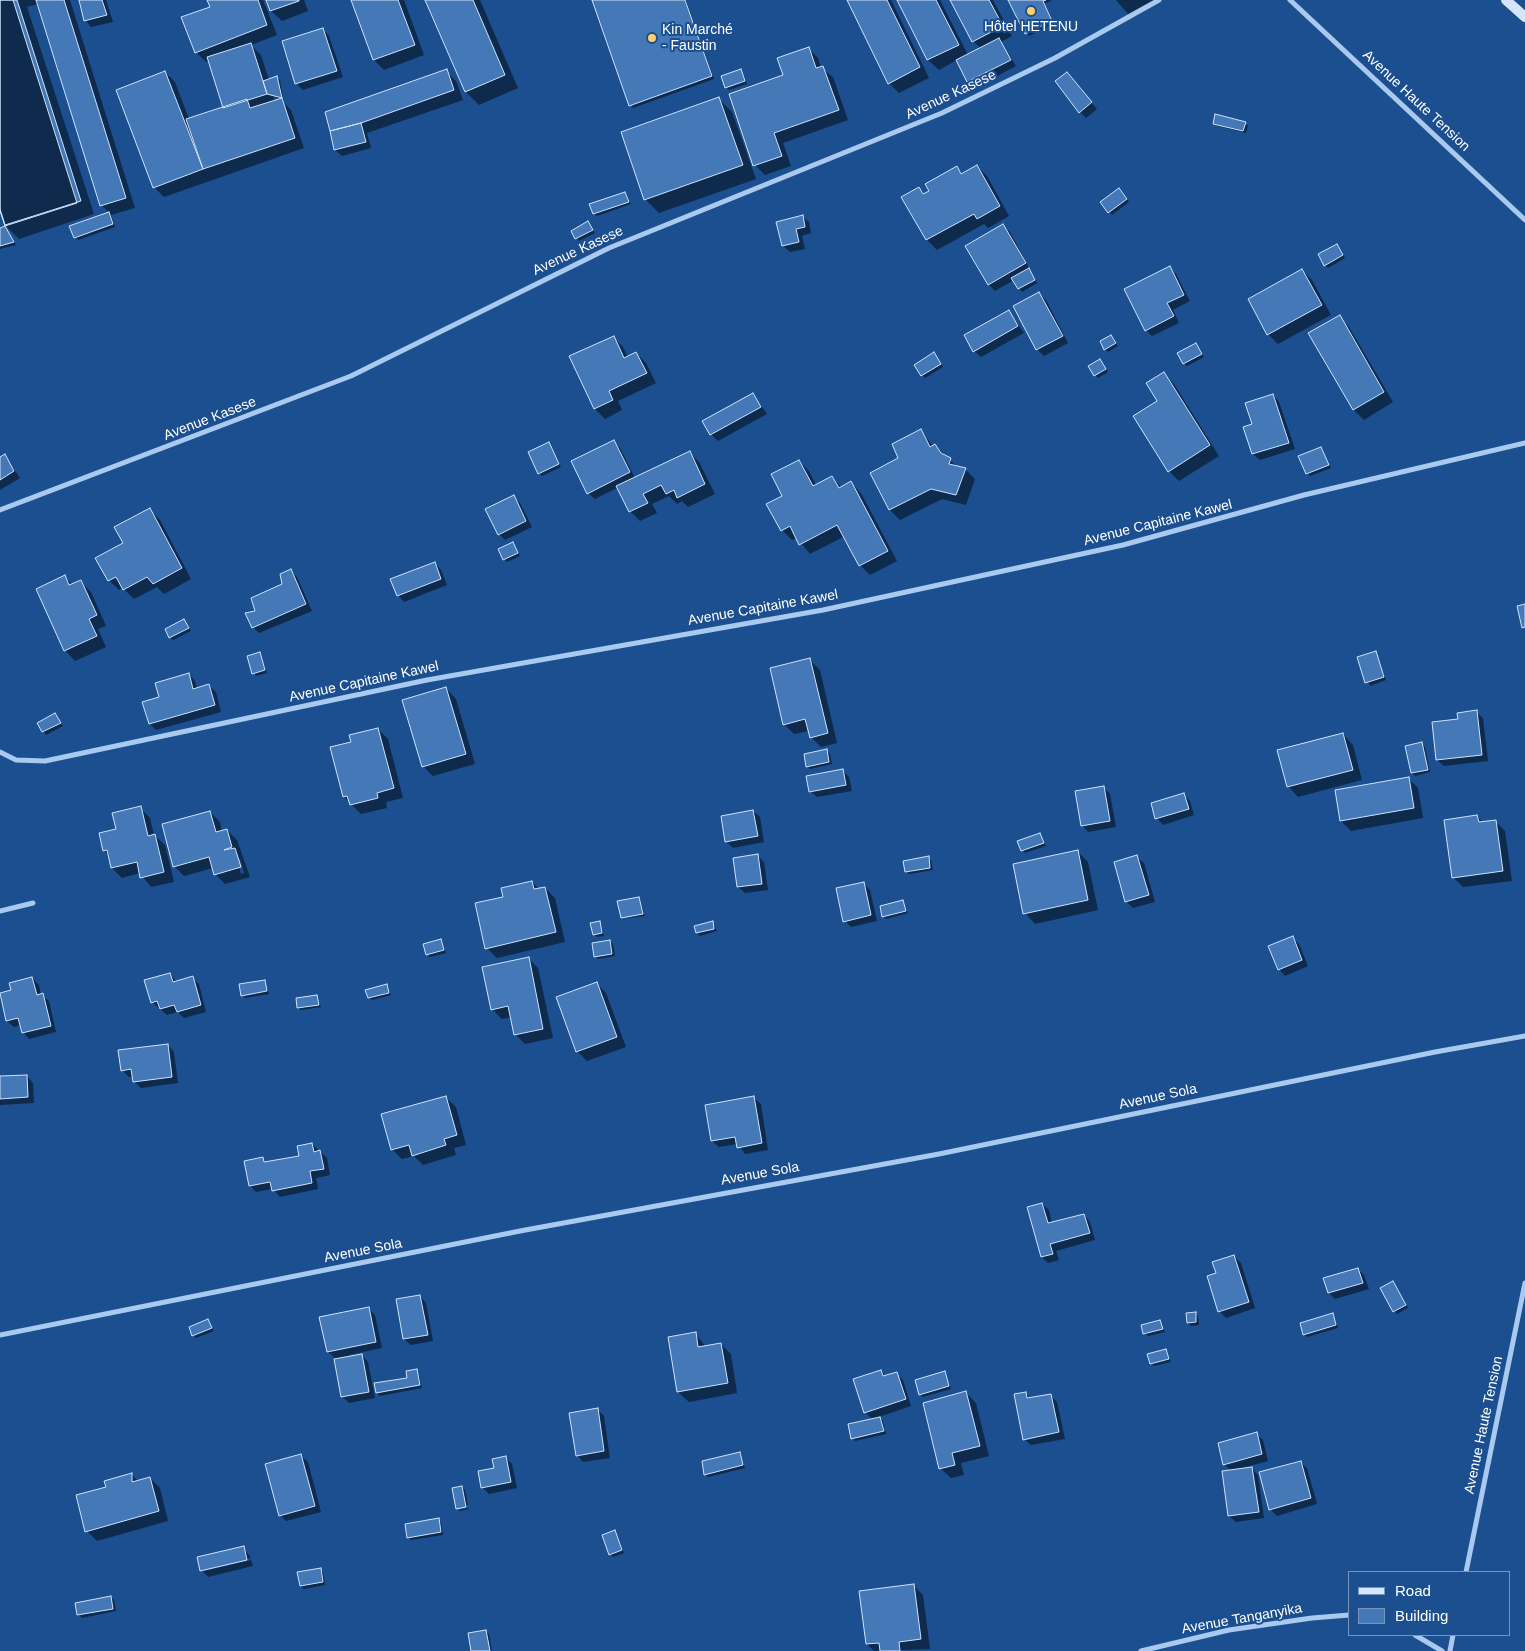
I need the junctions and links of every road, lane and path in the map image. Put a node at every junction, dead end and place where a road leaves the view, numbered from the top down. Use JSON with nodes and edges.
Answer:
{"nodes":[{"id":1,"x":1159,"y":0,"type":"edge"},
{"id":2,"x":1290,"y":0,"type":"edge"},
{"id":3,"x":1506,"y":0,"type":"edge"},
{"id":4,"x":1525,"y":17,"type":"edge"},
{"id":5,"x":1525,"y":220,"type":"edge"},
{"id":6,"x":1525,"y":443,"type":"edge"},
{"id":7,"x":0,"y":510,"type":"edge"},
{"id":8,"x":0,"y":752,"type":"edge"},
{"id":9,"x":33,"y":903,"type":"dead end"},
{"id":10,"x":0,"y":911,"type":"edge"},
{"id":11,"x":1525,"y":1036,"type":"edge"},
{"id":12,"x":1525,"y":1283,"type":"edge"},
{"id":13,"x":0,"y":1335,"type":"edge"},
{"id":14,"x":1466,"y":1571,"type":"edge"},
{"id":15,"x":1348,"y":1615,"type":"edge"},
{"id":16,"x":1417,"y":1636,"type":"edge"},
{"id":17,"x":1453,"y":1636,"type":"edge"},
{"id":18,"x":1141,"y":1651,"type":"edge"},
{"id":19,"x":1442,"y":1651,"type":"edge"},
{"id":20,"x":1450,"y":1651,"type":"edge"}],
"edges":[{"from":1,"to":7,"type":"street","name":"Avenue Kasese"},
{"from":2,"to":5,"type":"street","name":"Avenue Haute Tension"},
{"from":3,"to":4,"type":"street"},
{"from":6,"to":8,"type":"street","name":"Avenue Capitaine Kawel"},
{"from":9,"to":10,"type":"street"},
{"from":11,"to":13,"type":"street","name":"Avenue Sola"},
{"from":12,"to":14,"type":"street","name":"Avenue Haute Tension"},
{"from":15,"to":18,"type":"street","name":"Avenue Tanganyika"},
{"from":16,"to":19,"type":"street"},
{"from":17,"to":20,"type":"street"}]}
